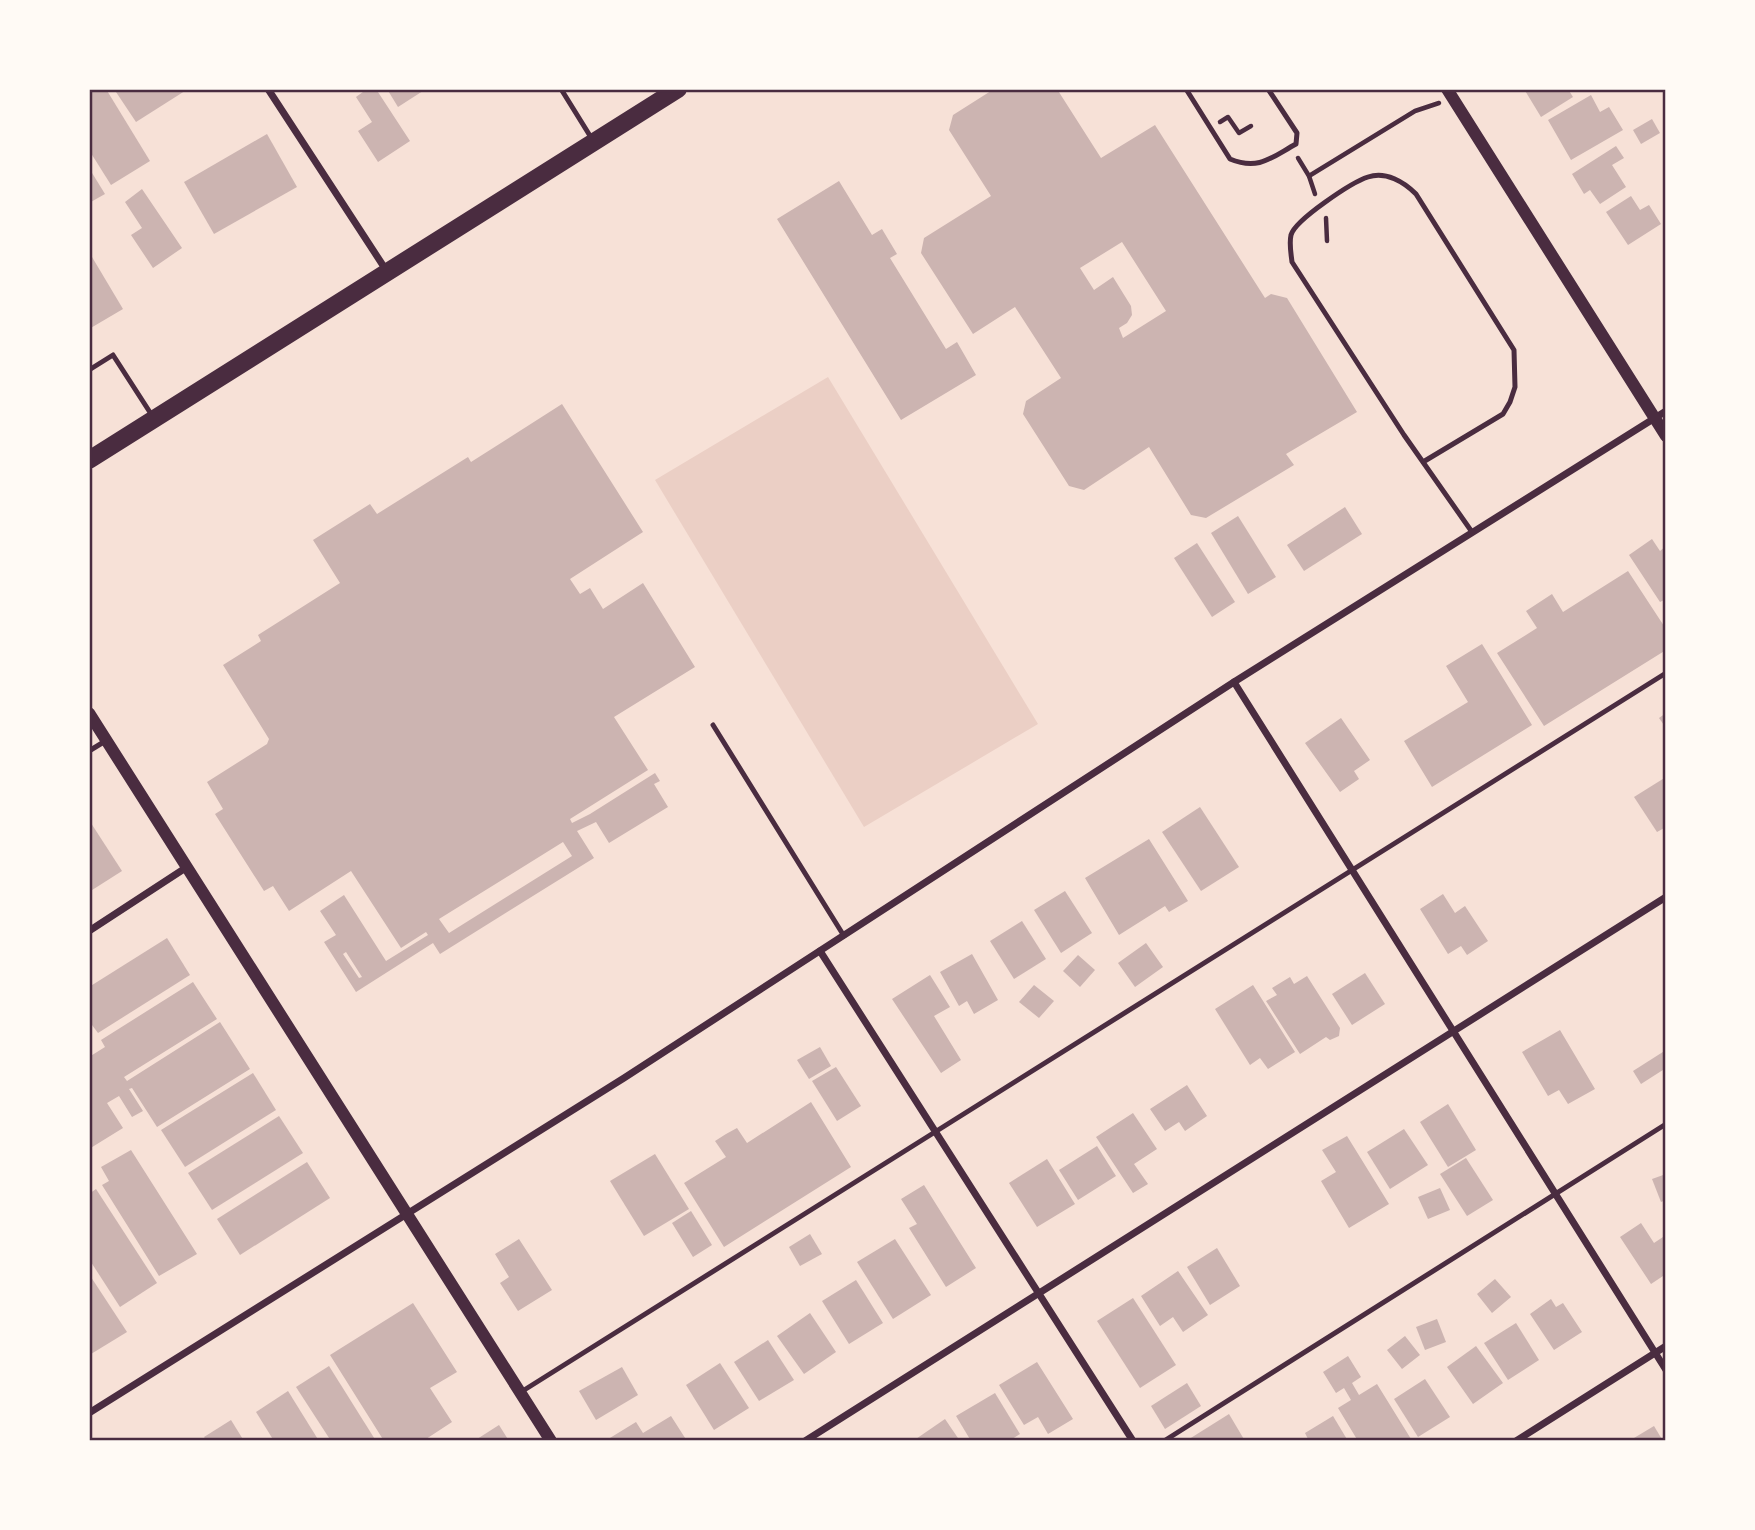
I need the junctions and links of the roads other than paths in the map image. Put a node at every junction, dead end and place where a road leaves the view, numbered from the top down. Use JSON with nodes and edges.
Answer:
{"nodes":[{"id":1,"x":268,"y":89,"type":"edge"},
{"id":2,"x":561,"y":89,"type":"edge"},
{"id":3,"x":677,"y":89,"type":"edge"},
{"id":4,"x":1186,"y":89,"type":"edge"},
{"id":5,"x":1268,"y":89,"type":"edge"},
{"id":6,"x":1450,"y":94,"type":"edge"},
{"id":7,"x":594,"y":142,"type":"junction"},
{"id":8,"x":387,"y":273,"type":"junction"},
{"id":9,"x":89,"y":370,"type":"edge"},
{"id":10,"x":1660,"y":415,"type":"edge"},
{"id":11,"x":153,"y":418,"type":"junction"},
{"id":12,"x":1666,"y":436,"type":"edge"},
{"id":13,"x":89,"y":460,"type":"edge"},
{"id":14,"x":1423,"y":462,"type":"junction"},
{"id":15,"x":1472,"y":532,"type":"junction"},
{"id":16,"x":1666,"y":673,"type":"edge"},
{"id":17,"x":1234,"y":682,"type":"junction"},
{"id":18,"x":89,"y":713,"type":"edge"},
{"id":19,"x":713,"y":725,"type":"dead end"},
{"id":20,"x":107,"y":740,"type":"junction"},
{"id":21,"x":89,"y":751,"type":"edge"},
{"id":22,"x":187,"y":867,"type":"junction"},
{"id":23,"x":1352,"y":870,"type":"junction"},
{"id":24,"x":1666,"y":897,"type":"edge"},
{"id":25,"x":89,"y":931,"type":"edge"},
{"id":26,"x":844,"y":936,"type":"junction"},
{"id":27,"x":820,"y":951,"type":"junction"},
{"id":28,"x":1454,"y":1032,"type":"junction"},
{"id":29,"x":1666,"y":1124,"type":"edge"},
{"id":30,"x":937,"y":1132,"type":"junction"},
{"id":31,"x":1555,"y":1194,"type":"junction"},
{"id":32,"x":407,"y":1215,"type":"junction"},
{"id":33,"x":1040,"y":1293,"type":"junction"},
{"id":34,"x":1666,"y":1346,"type":"edge"},
{"id":35,"x":1655,"y":1353,"type":"junction"},
{"id":36,"x":1666,"y":1370,"type":"edge"},
{"id":37,"x":521,"y":1392,"type":"junction"},
{"id":38,"x":89,"y":1413,"type":"edge"},
{"id":39,"x":551,"y":1441,"type":"edge"},
{"id":40,"x":805,"y":1441,"type":"edge"},
{"id":41,"x":1133,"y":1441,"type":"edge"},
{"id":42,"x":1164,"y":1441,"type":"edge"},
{"id":43,"x":1516,"y":1441,"type":"edge"}],
"edges":[{"from":1,"to":8,"type":"street"},
{"from":2,"to":7,"type":"lane"},
{"from":3,"to":7,"type":"main road"},
{"from":4,"to":5,"type":"lane"},
{"from":6,"to":10,"type":"street"},
{"from":7,"to":8,"type":"main road"},
{"from":8,"to":11,"type":"main road"},
{"from":9,"to":11,"type":"lane"},
{"from":10,"to":12,"type":"street"},
{"from":10,"to":15,"type":"street"},
{"from":11,"to":13,"type":"main road"},
{"from":14,"to":14,"type":"lane"},
{"from":14,"to":15,"type":"lane"},
{"from":15,"to":17,"type":"street"},
{"from":16,"to":23,"type":"lane"},
{"from":17,"to":23,"type":"street"},
{"from":17,"to":26,"type":"street"},
{"from":18,"to":20,"type":"street"},
{"from":19,"to":26,"type":"lane"},
{"from":20,"to":21,"type":"lane"},
{"from":20,"to":22,"type":"street"},
{"from":22,"to":25,"type":"street"},
{"from":22,"to":32,"type":"street"},
{"from":23,"to":28,"type":"street"},
{"from":23,"to":30,"type":"lane"},
{"from":24,"to":28,"type":"street"},
{"from":26,"to":27,"type":"street"},
{"from":27,"to":30,"type":"street"},
{"from":27,"to":32,"type":"street"},
{"from":28,"to":31,"type":"street"},
{"from":28,"to":33,"type":"street"},
{"from":29,"to":31,"type":"lane"},
{"from":30,"to":33,"type":"street"},
{"from":30,"to":37,"type":"lane"},
{"from":31,"to":35,"type":"street"},
{"from":31,"to":42,"type":"lane"},
{"from":32,"to":37,"type":"street"},
{"from":32,"to":38,"type":"street"},
{"from":33,"to":40,"type":"street"},
{"from":33,"to":41,"type":"street"},
{"from":34,"to":35,"type":"street"},
{"from":35,"to":36,"type":"street"},
{"from":35,"to":43,"type":"street"},
{"from":37,"to":39,"type":"street"}]}
